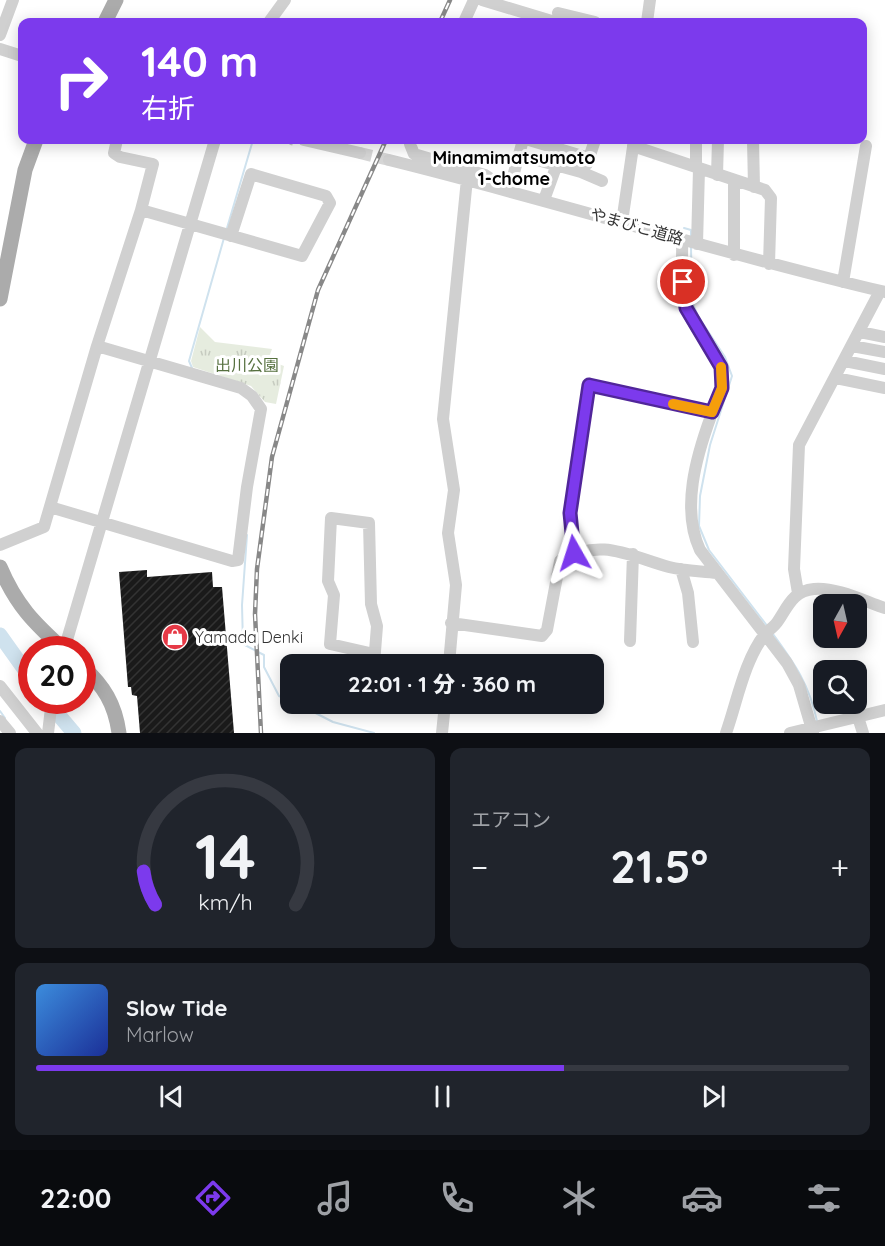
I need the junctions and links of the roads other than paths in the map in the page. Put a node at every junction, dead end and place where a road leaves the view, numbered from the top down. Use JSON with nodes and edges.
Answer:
{"nodes":[{"id":1,"x":4,"y":0,"type":"edge"},
{"id":2,"x":13,"y":0,"type":"edge"},
{"id":3,"x":116,"y":0,"type":"edge"},
{"id":4,"x":285,"y":0,"type":"edge"},
{"id":5,"x":474,"y":0,"type":"edge"},
{"id":6,"x":482,"y":0,"type":"edge"},
{"id":7,"x":650,"y":0,"type":"edge"},
{"id":8,"x":0,"y":12,"type":"edge"},
{"id":9,"x":557,"y":14,"type":"edge"},
{"id":10,"x":107,"y":18,"type":"edge"},
{"id":11,"x":272,"y":18,"type":"edge"},
{"id":12,"x":466,"y":18,"type":"edge"},
{"id":13,"x":576,"y":18,"type":"edge"},
{"id":14,"x":648,"y":18,"type":"edge"},
{"id":15,"x":0,"y":35,"type":"edge"},
{"id":16,"x":0,"y":49,"type":"edge"},
{"id":17,"x":18,"y":55,"type":"edge"},
{"id":18,"x":35,"y":144,"type":"edge"},
{"id":19,"x":116,"y":144,"type":"edge"},
{"id":20,"x":214,"y":144,"type":"edge"},
{"id":21,"x":321,"y":144,"type":"edge"},
{"id":22,"x":410,"y":144,"type":"edge"},
{"id":23,"x":521,"y":144,"type":"edge"},
{"id":24,"x":542,"y":144,"type":"edge"},
{"id":25,"x":594,"y":144,"type":"edge"},
{"id":26,"x":634,"y":144,"type":"edge"},
{"id":27,"x":637,"y":144,"type":"edge"},
{"id":28,"x":696,"y":144,"type":"edge"},
{"id":29,"x":718,"y":144,"type":"edge"},
{"id":30,"x":753,"y":144,"type":"edge"},
{"id":31,"x":866,"y":146,"type":"dead end"},
{"id":32,"x":360,"y":153,"type":"tunnel mouth"},
{"id":33,"x":519,"y":155,"type":"junction"},
{"id":34,"x":589,"y":158,"type":"junction"},
{"id":35,"x":389,"y":160,"type":"tunnel mouth"},
{"id":36,"x":556,"y":167,"type":"junction"},
{"id":37,"x":697,"y":168,"type":"junction"},
{"id":38,"x":581,"y":172,"type":"junction"},
{"id":39,"x":717,"y":175,"type":"junction"},
{"id":40,"x":467,"y":179,"type":"junction"},
{"id":41,"x":734,"y":180,"type":"junction"},
{"id":42,"x":602,"y":181,"type":"dead end"},
{"id":43,"x":754,"y":186,"type":"junction"},
{"id":44,"x":509,"y":190,"type":"junction"},
{"id":45,"x":544,"y":200,"type":"junction"},
{"id":46,"x":141,"y":210,"type":"junction"},
{"id":47,"x":622,"y":222,"type":"junction"},
{"id":48,"x":189,"y":224,"type":"junction"},
{"id":49,"x":231,"y":236,"type":"junction"},
{"id":50,"x":690,"y":242,"type":"junction"},
{"id":51,"x":734,"y":255,"type":"junction"},
{"id":52,"x":769,"y":264,"type":"junction"},
{"id":53,"x":843,"y":282,"type":"junction"},
{"id":54,"x":883,"y":292,"type":"edge"},
{"id":55,"x":0,"y":299,"type":"edge"},
{"id":56,"x":860,"y":332,"type":"junction"},
{"id":57,"x":885,"y":337,"type":"edge"},
{"id":58,"x":97,"y":346,"type":"junction"},
{"id":59,"x":852,"y":346,"type":"junction"},
{"id":60,"x":885,"y":352,"type":"edge"},
{"id":61,"x":845,"y":361,"type":"junction"},
{"id":62,"x":148,"y":362,"type":"junction"},
{"id":63,"x":885,"y":369,"type":"edge"},
{"id":64,"x":836,"y":378,"type":"junction"},
{"id":65,"x":885,"y":388,"type":"edge"},
{"id":66,"x":712,"y":412,"type":"junction"},
{"id":67,"x":50,"y":507,"type":"junction"},
{"id":68,"x":101,"y":522,"type":"junction"},
{"id":69,"x":0,"y":545,"type":"edge"},
{"id":70,"x":574,"y":553,"type":"junction"},
{"id":71,"x":633,"y":554,"type":"junction"},
{"id":72,"x":0,"y":567,"type":"edge"},
{"id":73,"x":681,"y":569,"type":"junction"},
{"id":74,"x":717,"y":573,"type":"junction"},
{"id":75,"x":798,"y":593,"type":"junction"},
{"id":76,"x":6,"y":595,"type":"edge"},
{"id":77,"x":885,"y":609,"type":"edge"},
{"id":78,"x":451,"y":623,"type":"junction"},
{"id":79,"x":770,"y":630,"type":"junction"},
{"id":80,"x":48,"y":636,"type":"edge"},
{"id":81,"x":68,"y":636,"type":"edge"},
{"id":82,"x":630,"y":641,"type":"dead end"},
{"id":83,"x":693,"y":642,"type":"dead end"},
{"id":84,"x":449,"y":654,"type":"edge"},
{"id":85,"x":374,"y":659,"type":"edge"},
{"id":86,"x":96,"y":680,"type":"edge"},
{"id":87,"x":0,"y":686,"type":"edge"},
{"id":88,"x":885,"y":710,"type":"edge"},
{"id":89,"x":50,"y":714,"type":"edge"},
{"id":90,"x":444,"y":714,"type":"edge"},
{"id":91,"x":858,"y":717,"type":"junction"},
{"id":92,"x":0,"y":721,"type":"edge"},
{"id":93,"x":816,"y":729,"type":"edge"},
{"id":94,"x":10,"y":733,"type":"edge"},
{"id":95,"x":37,"y":733,"type":"edge"},
{"id":96,"x":48,"y":733,"type":"edge"},
{"id":97,"x":119,"y":733,"type":"edge"},
{"id":98,"x":442,"y":733,"type":"edge"},
{"id":99,"x":726,"y":733,"type":"edge"},
{"id":100,"x":790,"y":733,"type":"edge"},
{"id":101,"x":863,"y":733,"type":"edge"}],
"edges":[{"from":1,"to":8,"type":"street"},
{"from":2,"to":15,"type":"street"},
{"from":3,"to":10,"type":"main road"},
{"from":4,"to":11,"type":"street"},
{"from":5,"to":12,"type":"street"},
{"from":6,"to":9,"type":"street"},
{"from":7,"to":14,"type":"street"},
{"from":9,"to":13,"type":"street"},
{"from":16,"to":17,"type":"street"},
{"from":18,"to":55,"type":"main road"},
{"from":19,"to":46,"type":"street"},
{"from":20,"to":48,"type":"street"},
{"from":21,"to":32,"type":"street"},
{"from":22,"to":44,"type":"street"},
{"from":23,"to":33,"type":"street"},
{"from":24,"to":34,"type":"street"},
{"from":25,"to":34,"type":"street"},
{"from":26,"to":47,"type":"street"},
{"from":27,"to":37,"type":"street"},
{"from":28,"to":37,"type":"street"},
{"from":29,"to":39,"type":"street"},
{"from":30,"to":43,"type":"street"},
{"from":31,"to":53,"type":"street"},
{"from":33,"to":36,"type":"street"},
{"from":33,"to":44,"type":"street"},
{"from":34,"to":38,"type":"street"},
{"from":35,"to":40,"type":"street","name":"やまびこ道路"},
{"from":36,"to":38,"type":"street"},
{"from":36,"to":45,"type":"street"},
{"from":37,"to":39,"type":"street"},
{"from":37,"to":50,"type":"street"},
{"from":38,"to":42,"type":"street"},
{"from":39,"to":41,"type":"street"},
{"from":40,"to":44,"type":"street","name":"やまびこ道路"},
{"from":40,"to":78,"type":"street"},
{"from":41,"to":43,"type":"street"},
{"from":41,"to":51,"type":"street"},
{"from":43,"to":52,"type":"street"},
{"from":44,"to":45,"type":"street","name":"やまびこ道路"},
{"from":45,"to":47,"type":"street","name":"やまびこ道路"},
{"from":46,"to":48,"type":"street"},
{"from":46,"to":58,"type":"street"},
{"from":47,"to":50,"type":"street","name":"やまびこ道路"},
{"from":48,"to":49,"type":"street"},
{"from":48,"to":62,"type":"street"},
{"from":49,"to":49,"type":"street"},
{"from":50,"to":51,"type":"street","name":"やまびこ道路"},
{"from":50,"to":66,"type":"street"},
{"from":51,"to":52,"type":"street","name":"やまびこ道路"},
{"from":52,"to":53,"type":"street","name":"やまびこ道路"},
{"from":53,"to":54,"type":"street","name":"やまびこ道路"},
{"from":54,"to":56,"type":"street"},
{"from":56,"to":57,"type":"street"},
{"from":56,"to":59,"type":"street"},
{"from":58,"to":62,"type":"street"},
{"from":58,"to":67,"type":"street"},
{"from":59,"to":60,"type":"street"},
{"from":59,"to":61,"type":"street"},
{"from":61,"to":63,"type":"street"},
{"from":61,"to":64,"type":"street"},
{"from":62,"to":68,"type":"street"},
{"from":62,"to":68,"type":"street"},
{"from":64,"to":65,"type":"street"},
{"from":64,"to":75,"type":"street"},
{"from":66,"to":70,"type":"street"},
{"from":66,"to":74,"type":"street"},
{"from":67,"to":68,"type":"street"},
{"from":67,"to":69,"type":"street"},
{"from":68,"to":81,"type":"street"},
{"from":70,"to":71,"type":"street"},
{"from":70,"to":78,"type":"street"},
{"from":71,"to":73,"type":"street"},
{"from":71,"to":82,"type":"street"},
{"from":72,"to":76,"type":"main road"},
{"from":73,"to":74,"type":"street"},
{"from":73,"to":83,"type":"street"},
{"from":74,"to":79,"type":"street"},
{"from":75,"to":77,"type":"street"},
{"from":75,"to":79,"type":"street"},
{"from":76,"to":80,"type":"main road"},
{"from":78,"to":84,"type":"street"},
{"from":79,"to":93,"type":"street"},
{"from":79,"to":99,"type":"street"},
{"from":85,"to":85,"type":"street"},
{"from":86,"to":97,"type":"main road"},
{"from":87,"to":95,"type":"street"},
{"from":88,"to":91,"type":"street"},
{"from":89,"to":96,"type":"street"},
{"from":90,"to":98,"type":"street"},
{"from":91,"to":93,"type":"street"},
{"from":91,"to":101,"type":"street"},
{"from":92,"to":94,"type":"street"},
{"from":93,"to":100,"type":"street"}]}
